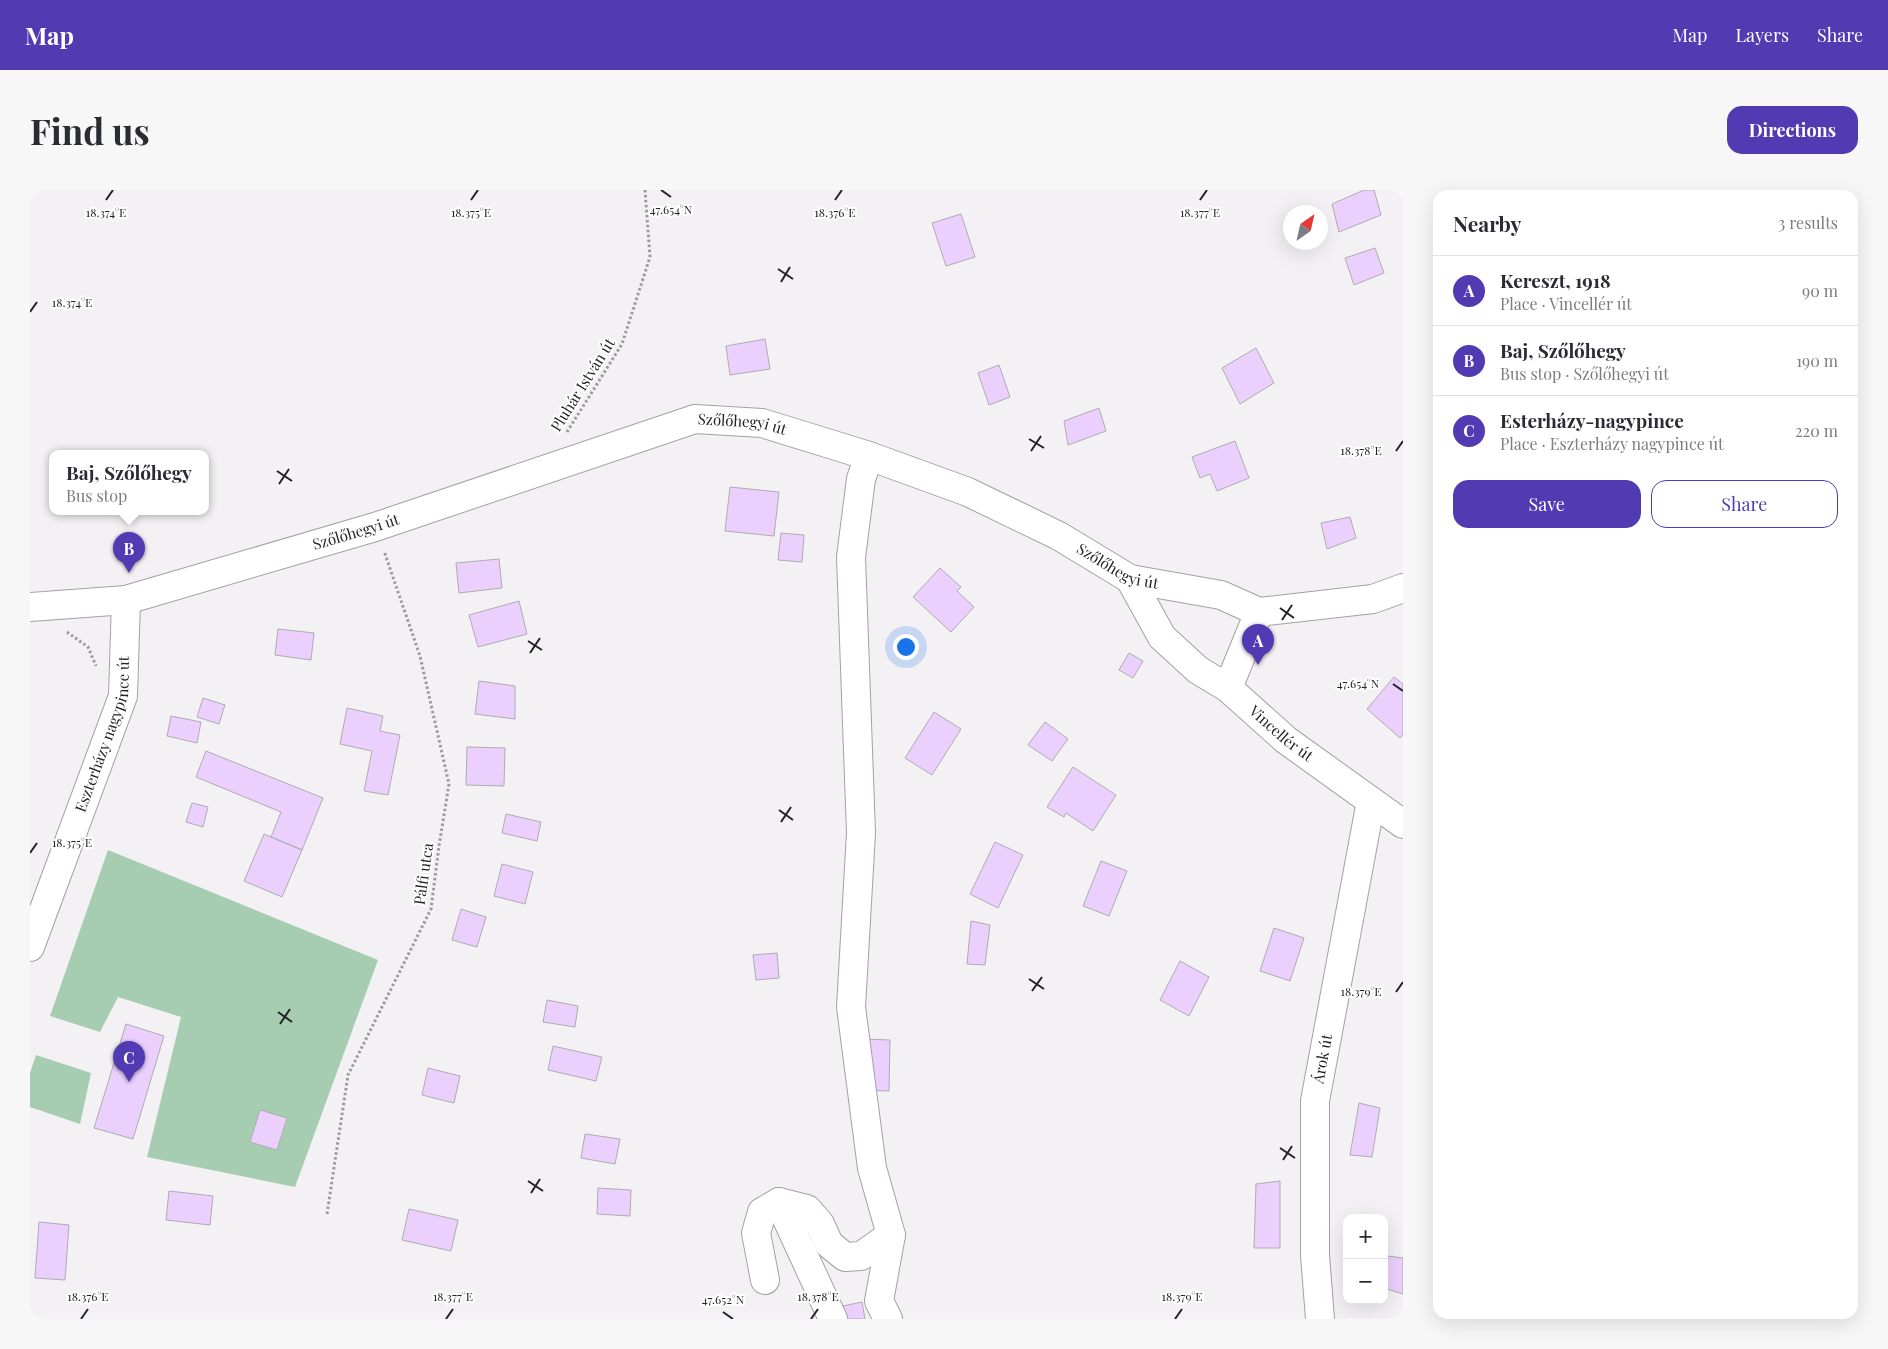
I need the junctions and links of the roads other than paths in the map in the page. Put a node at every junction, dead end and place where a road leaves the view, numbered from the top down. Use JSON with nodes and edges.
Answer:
{"nodes":[{"id":1,"x":869,"y":456,"type":"junction"},
{"id":2,"x":1130,"y":579,"type":"junction"},
{"id":3,"x":1403,"y":588,"type":"edge"},
{"id":4,"x":126,"y":600,"type":"junction"},
{"id":5,"x":30,"y":607,"type":"edge"},
{"id":6,"x":1259,"y":612,"type":"junction"},
{"id":7,"x":1228,"y":688,"type":"junction"},
{"id":8,"x":1371,"y":801,"type":"junction"},
{"id":9,"x":1403,"y":824,"type":"edge"},
{"id":10,"x":30,"y":948,"type":"edge"},
{"id":11,"x":779,"y":1202,"type":"junction"},
{"id":12,"x":891,"y":1236,"type":"junction"},
{"id":13,"x":765,"y":1280,"type":"dead end"},
{"id":14,"x":833,"y":1319,"type":"edge"},
{"id":15,"x":888,"y":1319,"type":"edge"},
{"id":16,"x":1320,"y":1319,"type":"edge"}],
"edges":[{"from":1,"to":2,"type":"street","name":"Szőlőhegyi út"},
{"from":1,"to":4,"type":"street","name":"Szőlőhegyi út"},
{"from":1,"to":12,"type":"street"},
{"from":2,"to":6,"type":"street","name":"Szőlőhegyi út"},
{"from":2,"to":7,"type":"street","name":"Vincellér út"},
{"from":3,"to":6,"type":"street"},
{"from":4,"to":5,"type":"street","name":"Szőlőhegyi út"},
{"from":4,"to":10,"type":"street","name":"Eszterházy nagypince út"},
{"from":6,"to":7,"type":"street"},
{"from":7,"to":8,"type":"street","name":"Vincellér út"},
{"from":8,"to":9,"type":"street","name":"Vincellér út"},
{"from":8,"to":16,"type":"street","name":"Árok út"},
{"from":11,"to":12,"type":"street"},
{"from":11,"to":13,"type":"street"},
{"from":11,"to":14,"type":"street"},
{"from":12,"to":15,"type":"street"}]}
